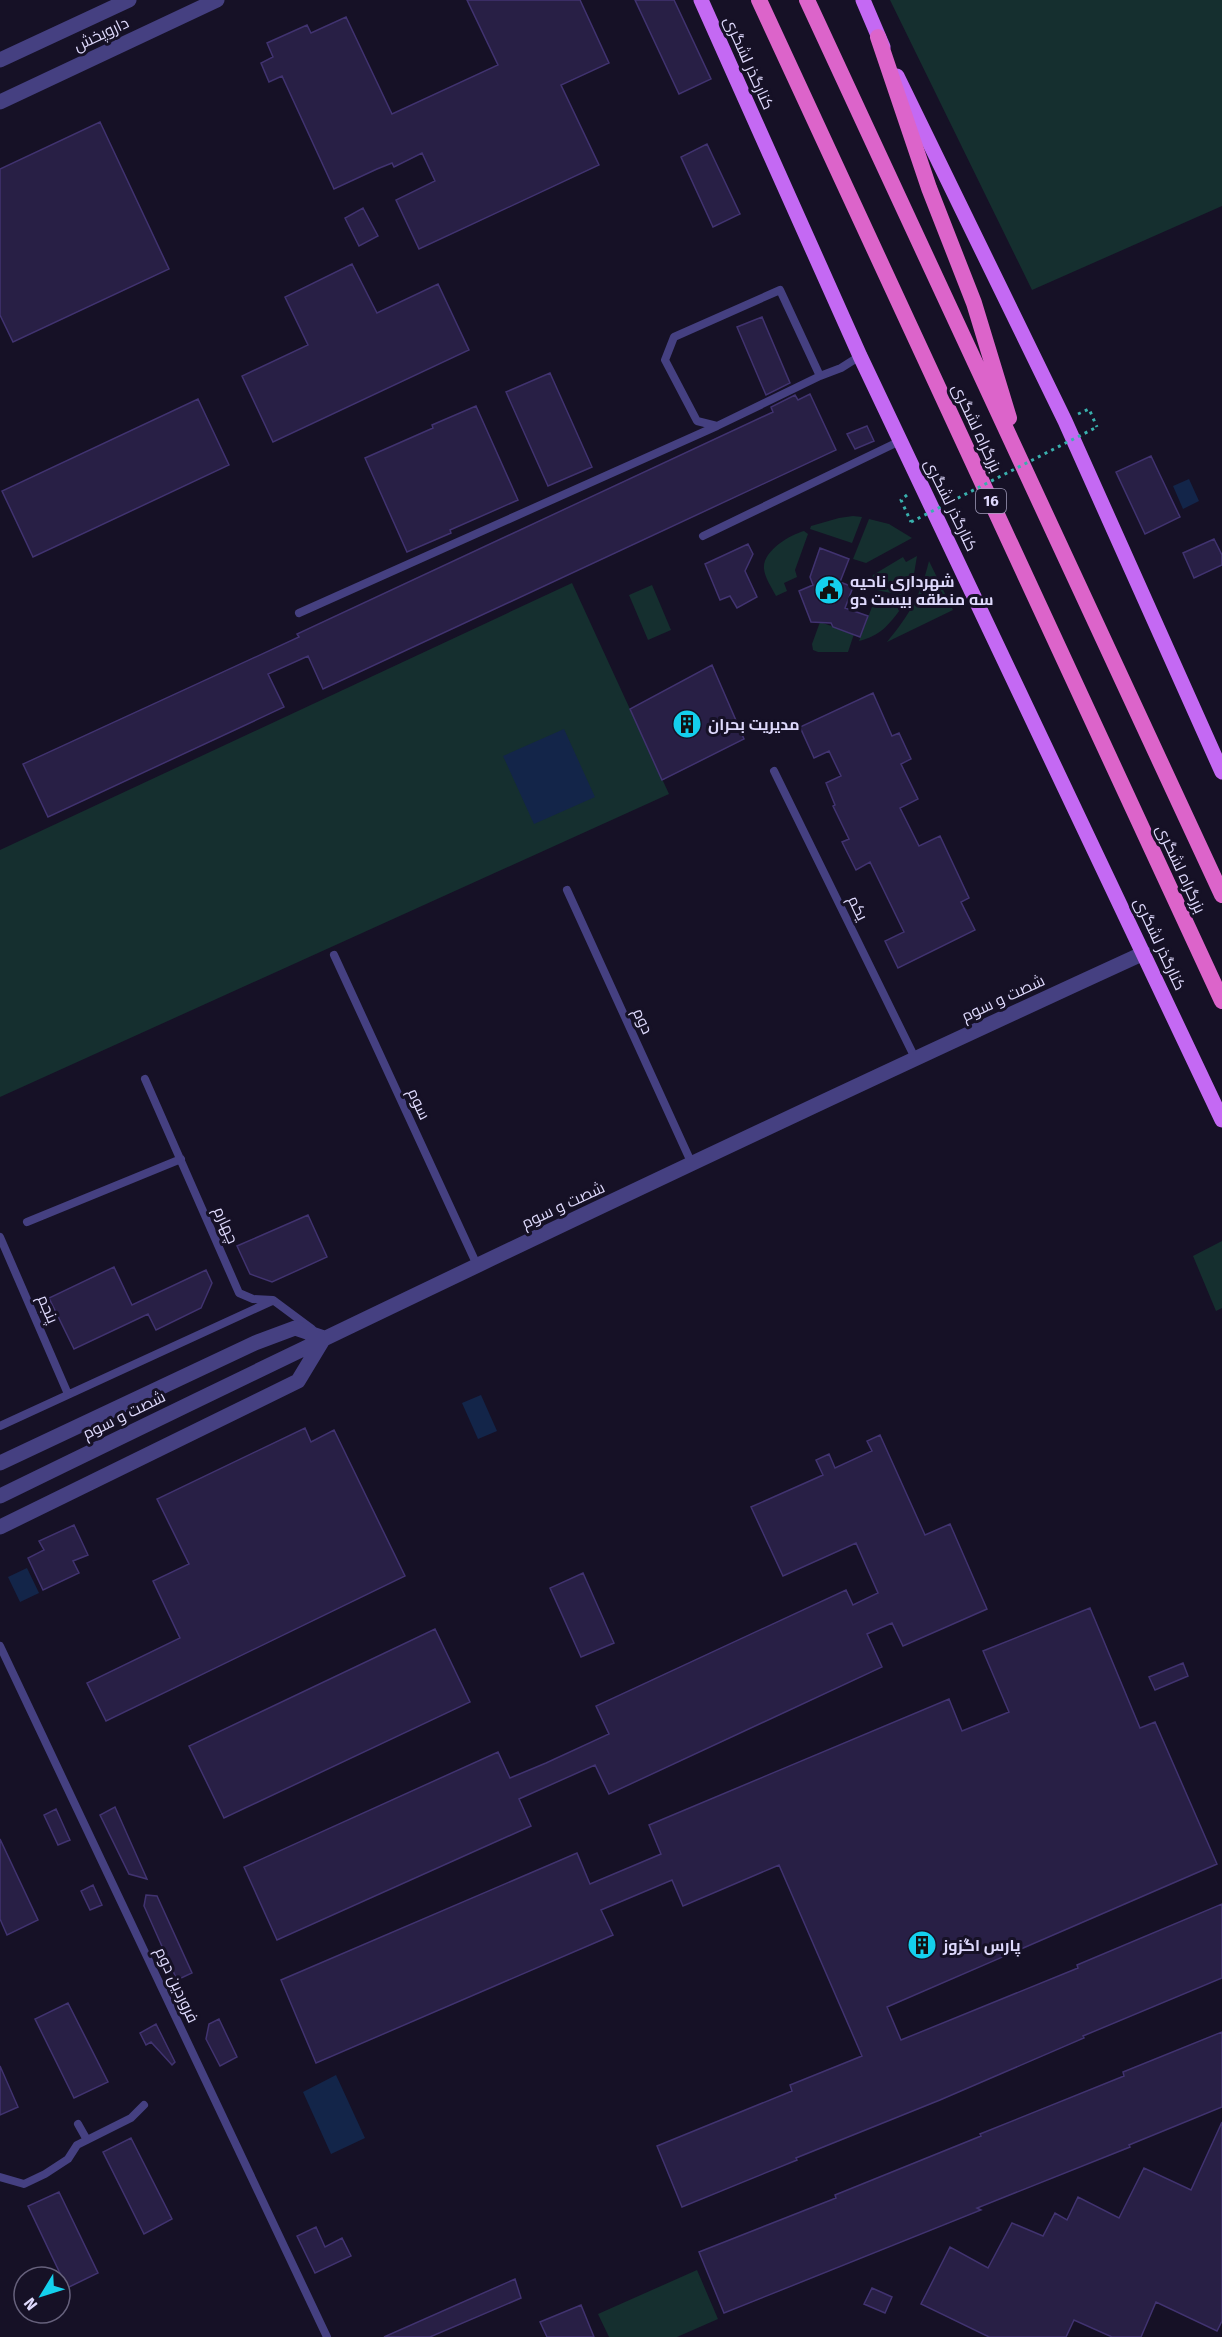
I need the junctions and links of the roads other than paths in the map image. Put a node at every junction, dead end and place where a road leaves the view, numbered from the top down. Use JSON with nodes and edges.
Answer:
{"nodes":[{"id":1,"x":129,"y":0,"type":"edge"},
{"id":2,"x":217,"y":0,"type":"edge"},
{"id":3,"x":701,"y":0,"type":"edge"},
{"id":4,"x":759,"y":0,"type":"edge"},
{"id":5,"x":807,"y":0,"type":"edge"},
{"id":6,"x":862,"y":0,"type":"edge"},
{"id":7,"x":878,"y":37,"type":"junction"},
{"id":8,"x":0,"y":60,"type":"edge"},
{"id":9,"x":0,"y":102,"type":"edge"},
{"id":10,"x":860,"y":356,"type":"junction"},
{"id":11,"x":820,"y":376,"type":"junction"},
{"id":12,"x":717,"y":426,"type":"junction"},
{"id":13,"x":900,"y":441,"type":"junction"},
{"id":14,"x":1029,"y":482,"type":"junction"},
{"id":15,"x":703,"y":536,"type":"dead end"},
{"id":16,"x":300,"y":613,"type":"dead end"},
{"id":17,"x":774,"y":771,"type":"dead end"},
{"id":18,"x":1222,"y":772,"type":"edge"},
{"id":19,"x":567,"y":890,"type":"dead end"},
{"id":20,"x":1222,"y":895,"type":"edge"},
{"id":21,"x":1144,"y":953,"type":"junction"},
{"id":22,"x":334,"y":956,"type":"dead end"},
{"id":23,"x":1222,"y":1001,"type":"edge"},
{"id":24,"x":915,"y":1058,"type":"junction"},
{"id":25,"x":146,"y":1079,"type":"dead end"},
{"id":26,"x":1222,"y":1120,"type":"edge"},
{"id":27,"x":181,"y":1159,"type":"junction"},
{"id":28,"x":692,"y":1164,"type":"junction"},
{"id":29,"x":27,"y":1222,"type":"dead end"},
{"id":30,"x":0,"y":1237,"type":"edge"},
{"id":31,"x":477,"y":1265,"type":"junction"},
{"id":32,"x":273,"y":1300,"type":"junction"},
{"id":33,"x":324,"y":1338,"type":"junction"},
{"id":34,"x":68,"y":1394,"type":"junction"},
{"id":35,"x":0,"y":1426,"type":"edge"},
{"id":36,"x":0,"y":1463,"type":"edge"},
{"id":37,"x":0,"y":1496,"type":"edge"},
{"id":38,"x":0,"y":1527,"type":"edge"},
{"id":39,"x":0,"y":1646,"type":"edge"},
{"id":40,"x":144,"y":2105,"type":"dead end"},
{"id":41,"x":78,"y":2124,"type":"dead end"},
{"id":42,"x":87,"y":2140,"type":"junction"},
{"id":43,"x":0,"y":2177,"type":"edge"},
{"id":44,"x":327,"y":2337,"type":"edge"}],
"edges":[{"from":1,"to":8,"type":"street","name":"داروپخش"},
{"from":2,"to":9,"type":"street","name":"داروپخش"},
{"from":3,"to":10,"type":"main road","name":"کنارگذر لشگری"},
{"from":4,"to":23,"type":"highway","name":"بزرگراه لشگری","number":"16"},
{"from":5,"to":14,"type":"highway","name":"بزرگراه لشگری","number":"16"},
{"from":6,"to":7,"type":"main road"},
{"from":7,"to":14,"type":"highway"},
{"from":7,"to":18,"type":"main road"},
{"from":10,"to":11,"type":"lane"},
{"from":10,"to":13,"type":"main road","name":"کنارگذر لشگری"},
{"from":11,"to":12,"type":"lane"},
{"from":11,"to":12,"type":"lane"},
{"from":12,"to":16,"type":"lane"},
{"from":13,"to":15,"type":"lane"},
{"from":13,"to":21,"type":"main road","name":"کنارگذر لشگری"},
{"from":14,"to":20,"type":"highway","name":"بزرگراه لشگری","number":"16"},
{"from":17,"to":24,"type":"lane","name":"یکم"},
{"from":19,"to":28,"type":"lane","name":"دوم"},
{"from":21,"to":24,"type":"street","name":"شصت و سوم"},
{"from":21,"to":26,"type":"main road","name":"کنارگذر لشگری"},
{"from":22,"to":31,"type":"lane","name":"سوم"},
{"from":24,"to":28,"type":"street","name":"شصت و سوم"},
{"from":25,"to":27,"type":"lane","name":"چهارم"},
{"from":27,"to":29,"type":"lane"},
{"from":27,"to":32,"type":"lane","name":"چهارم"},
{"from":28,"to":31,"type":"street","name":"شصت و سوم"},
{"from":30,"to":34,"type":"lane","name":"پنجم"},
{"from":31,"to":33,"type":"street","name":"شصت و سوم"},
{"from":32,"to":33,"type":"lane","name":"چهارم"},
{"from":32,"to":34,"type":"lane"},
{"from":33,"to":36,"type":"street"},
{"from":33,"to":37,"type":"street","name":"شصت و سوم"},
{"from":33,"to":38,"type":"street"},
{"from":34,"to":35,"type":"lane"},
{"from":39,"to":44,"type":"lane","name":"فروردین دوم"},
{"from":40,"to":42,"type":"lane"},
{"from":41,"to":42,"type":"lane"},
{"from":42,"to":43,"type":"lane"}]}
